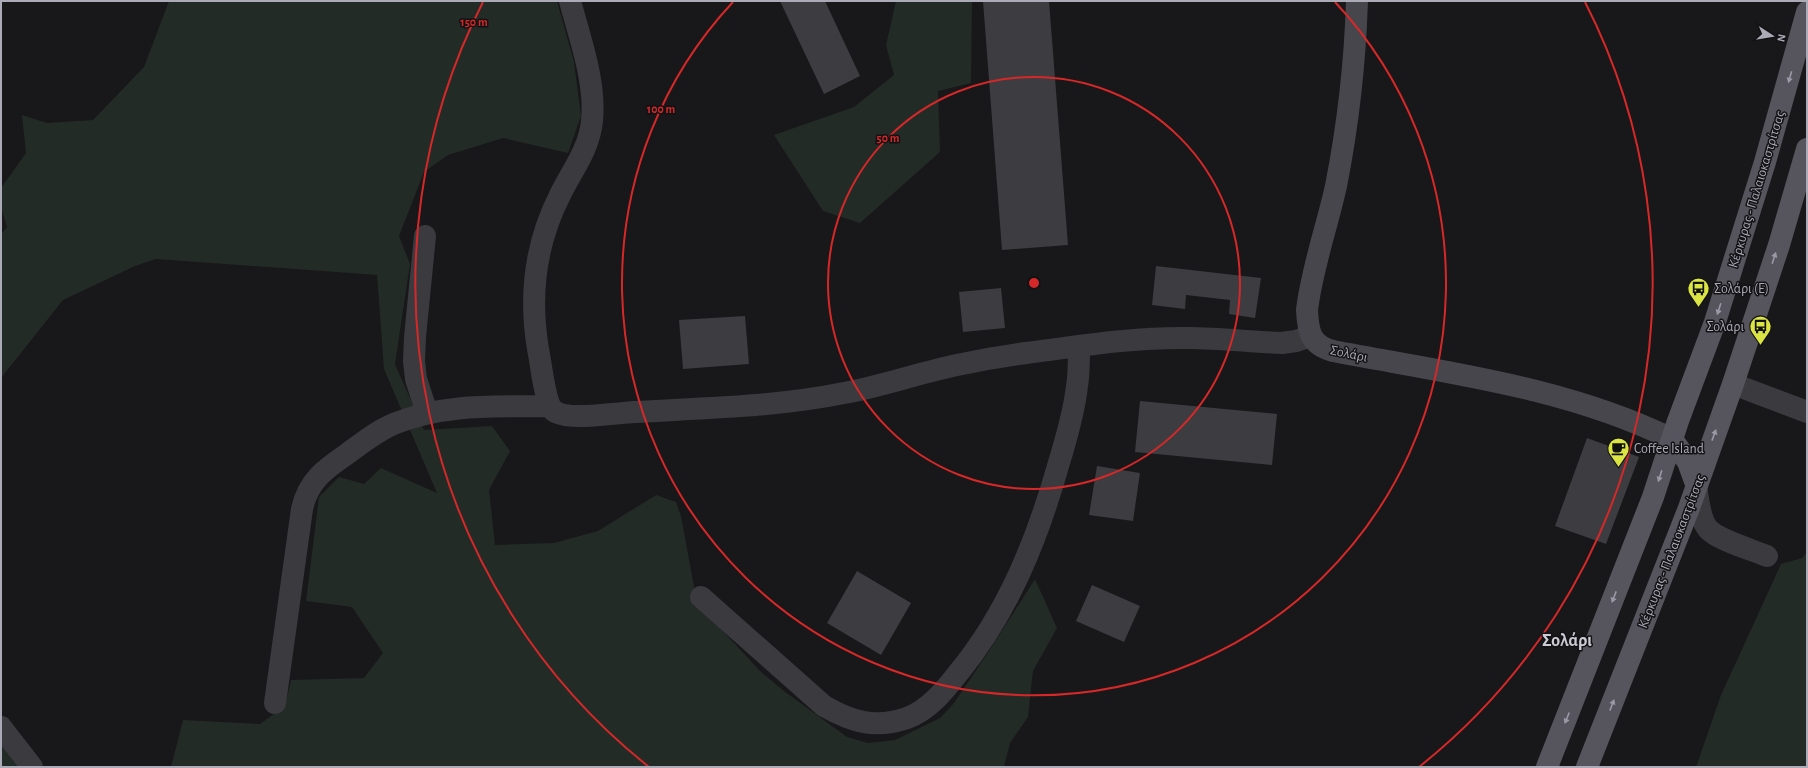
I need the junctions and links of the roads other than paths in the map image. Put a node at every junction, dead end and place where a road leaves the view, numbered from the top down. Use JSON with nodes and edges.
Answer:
{"nodes":[{"id":1,"x":570,"y":1,"type":"edge"},
{"id":2,"x":1357,"y":1,"type":"edge"},
{"id":3,"x":1807,"y":12,"type":"edge"},
{"id":4,"x":1806,"y":154,"type":"edge"},
{"id":5,"x":425,"y":236,"type":"dead end"},
{"id":6,"x":1311,"y":336,"type":"junction"},
{"id":7,"x":1079,"y":347,"type":"junction"},
{"id":8,"x":1733,"y":384,"type":"junction"},
{"id":9,"x":550,"y":406,"type":"junction"},
{"id":10,"x":1807,"y":412,"type":"edge"},
{"id":11,"x":427,"y":413,"type":"junction"},
{"id":12,"x":1672,"y":439,"type":"junction"},
{"id":13,"x":1696,"y":484,"type":"junction"},
{"id":14,"x":1767,"y":556,"type":"dead end"},
{"id":15,"x":701,"y":597,"type":"dead end"},
{"id":16,"x":275,"y":704,"type":"dead end"},
{"id":17,"x":1,"y":727,"type":"edge"},
{"id":18,"x":32,"y":767,"type":"edge"},
{"id":19,"x":1547,"y":767,"type":"edge"},
{"id":20,"x":1587,"y":767,"type":"edge"}],
"edges":[{"from":1,"to":9,"type":"street"},
{"from":2,"to":6,"type":"street"},
{"from":3,"to":12,"type":"main road","name":"Κέρκυρας - Παλαιοκαστρίτσας","one_way":true},
{"from":8,"to":4,"type":"main road","name":"Κέρκυρας - Παλαιοκαστρίτσας","one_way":true},
{"from":5,"to":11,"type":"street"},
{"from":6,"to":7,"type":"street"},
{"from":6,"to":12,"type":"street","name":"Σολάρι"},
{"from":7,"to":9,"type":"street"},
{"from":7,"to":15,"type":"street"},
{"from":8,"to":10,"type":"street"},
{"from":13,"to":8,"type":"main road","name":"Κέρκυρας - Παλαιοκαστρίτσας","one_way":true},
{"from":9,"to":11,"type":"street"},
{"from":11,"to":16,"type":"street"},
{"from":12,"to":13,"type":"main road"},
{"from":12,"to":19,"type":"main road","name":"Κέρκυρας - Παλαιοκαστρίτσας","one_way":true},
{"from":13,"to":14,"type":"street"},
{"from":20,"to":13,"type":"main road","name":"Κέρκυρας - Παλαιοκαστρίτσας","one_way":true},
{"from":17,"to":18,"type":"street"}]}
